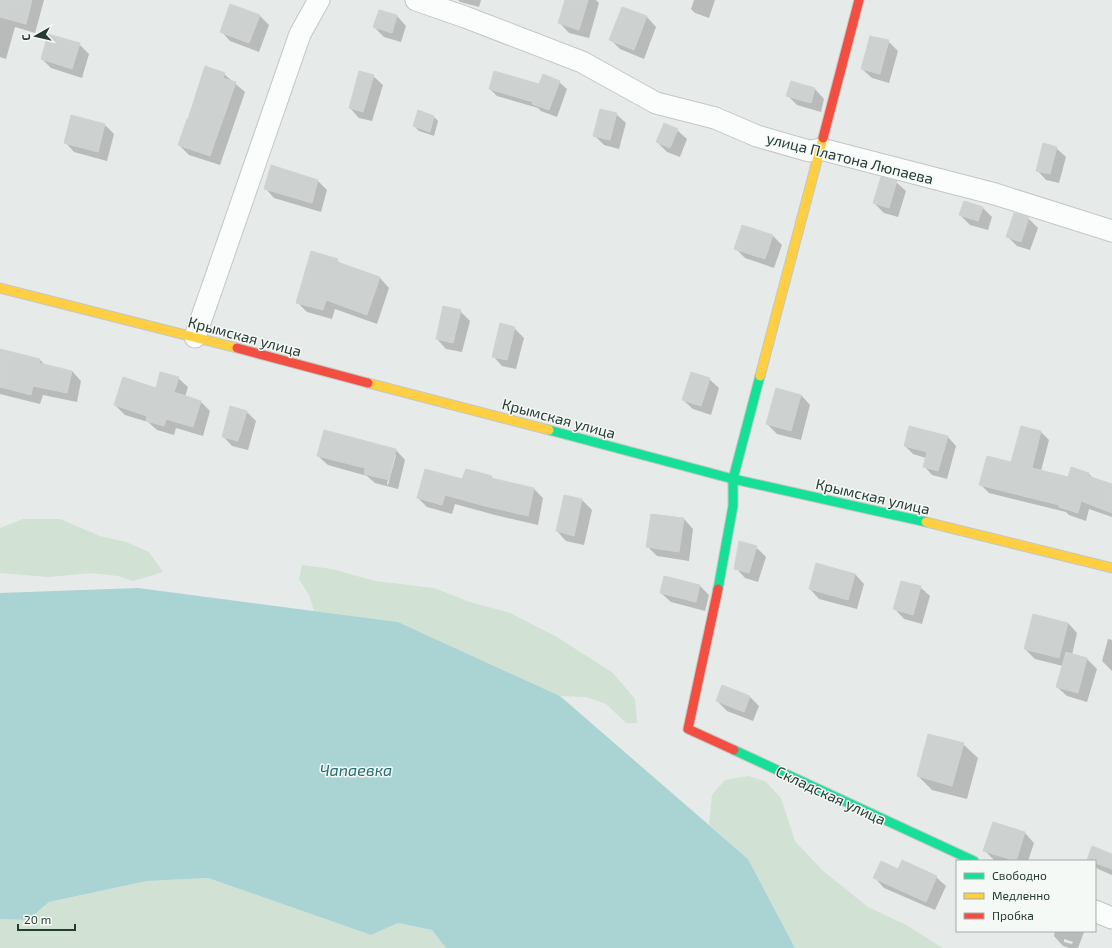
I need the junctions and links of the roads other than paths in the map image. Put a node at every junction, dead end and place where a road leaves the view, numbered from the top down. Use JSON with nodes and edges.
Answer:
{"nodes":[{"id":1,"x":319,"y":0,"type":"edge"},
{"id":2,"x":416,"y":0,"type":"edge"},
{"id":3,"x":859,"y":0,"type":"edge"},
{"id":4,"x":821,"y":149,"type":"junction"},
{"id":5,"x":1112,"y":231,"type":"edge"},
{"id":6,"x":0,"y":288,"type":"edge"},
{"id":7,"x":195,"y":337,"type":"junction"},
{"id":8,"x":733,"y":479,"type":"junction"},
{"id":9,"x":1112,"y":568,"type":"edge"},
{"id":10,"x":972,"y":860,"type":"edge"},
{"id":11,"x":1096,"y":911,"type":"edge"},
{"id":12,"x":1112,"y":918,"type":"edge"}],
"edges":[{"from":1,"to":7,"type":"street"},
{"from":2,"to":4,"type":"street","name":"улица Платона Люпаева"},
{"from":3,"to":4,"type":"street"},
{"from":4,"to":5,"type":"street","name":"улица Платона Люпаева"},
{"from":4,"to":8,"type":"street"},
{"from":6,"to":7,"type":"street","name":"Крымская улица"},
{"from":7,"to":8,"type":"street","name":"Крымская улица"},
{"from":8,"to":9,"type":"street","name":"Крымская улица"},
{"from":8,"to":10,"type":"street","name":"Складская улица"},
{"from":11,"to":12,"type":"street"}]}
